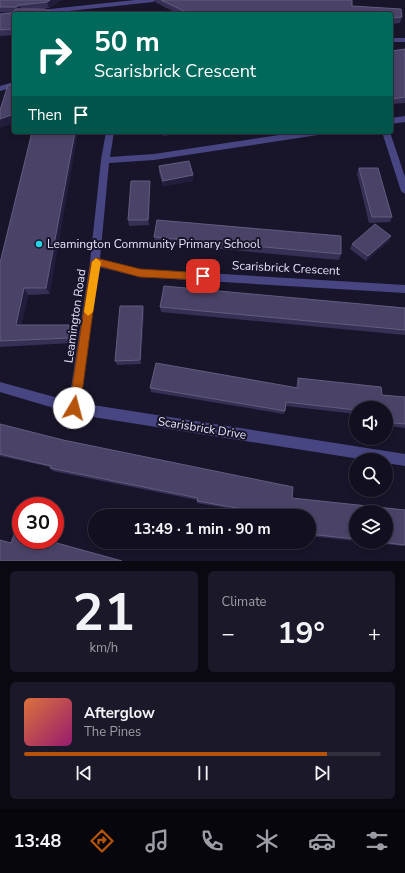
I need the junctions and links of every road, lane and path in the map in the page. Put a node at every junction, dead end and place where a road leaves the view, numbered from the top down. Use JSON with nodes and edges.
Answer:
{"nodes":[{"id":1,"x":153,"y":0,"type":"edge"},
{"id":2,"x":94,"y":3,"type":"edge"},
{"id":3,"x":35,"y":12,"type":"edge"},
{"id":4,"x":393,"y":40,"type":"edge"},
{"id":5,"x":405,"y":40,"type":"edge"},
{"id":6,"x":12,"y":85,"type":"edge"},
{"id":7,"x":0,"y":89,"type":"edge"},
{"id":8,"x":405,"y":119,"type":"edge"},
{"id":9,"x":393,"y":121,"type":"edge"},
{"id":10,"x":110,"y":134,"type":"edge"},
{"id":11,"x":304,"y":134,"type":"edge"},
{"id":12,"x":387,"y":134,"type":"edge"},
{"id":13,"x":106,"y":160,"type":"junction"},
{"id":14,"x":405,"y":190,"type":"edge"},
{"id":15,"x":96,"y":262,"type":"junction"},
{"id":16,"x":405,"y":288,"type":"edge"},
{"id":17,"x":0,"y":387,"type":"edge"},
{"id":18,"x":74,"y":408,"type":"junction"},
{"id":19,"x":405,"y":460,"type":"edge"}],
"edges":[{"from":1,"to":2,"type":"street"},
{"from":2,"to":3,"type":"street"},
{"from":4,"to":5,"type":"street"},
{"from":6,"to":7,"type":"street"},
{"from":8,"to":9,"type":"street"},
{"from":10,"to":13,"type":"street","name":"Leamington Road"},
{"from":11,"to":13,"type":"street"},
{"from":12,"to":14,"type":"street"},
{"from":13,"to":15,"type":"street","name":"Leamington Road"},
{"from":15,"to":16,"type":"street","name":"Scarisbrick Crescent"},
{"from":15,"to":18,"type":"street","name":"Leamington Road"},
{"from":17,"to":18,"type":"street","name":"Scarisbrick Drive"},
{"from":18,"to":19,"type":"street","name":"Scarisbrick Drive"}]}
